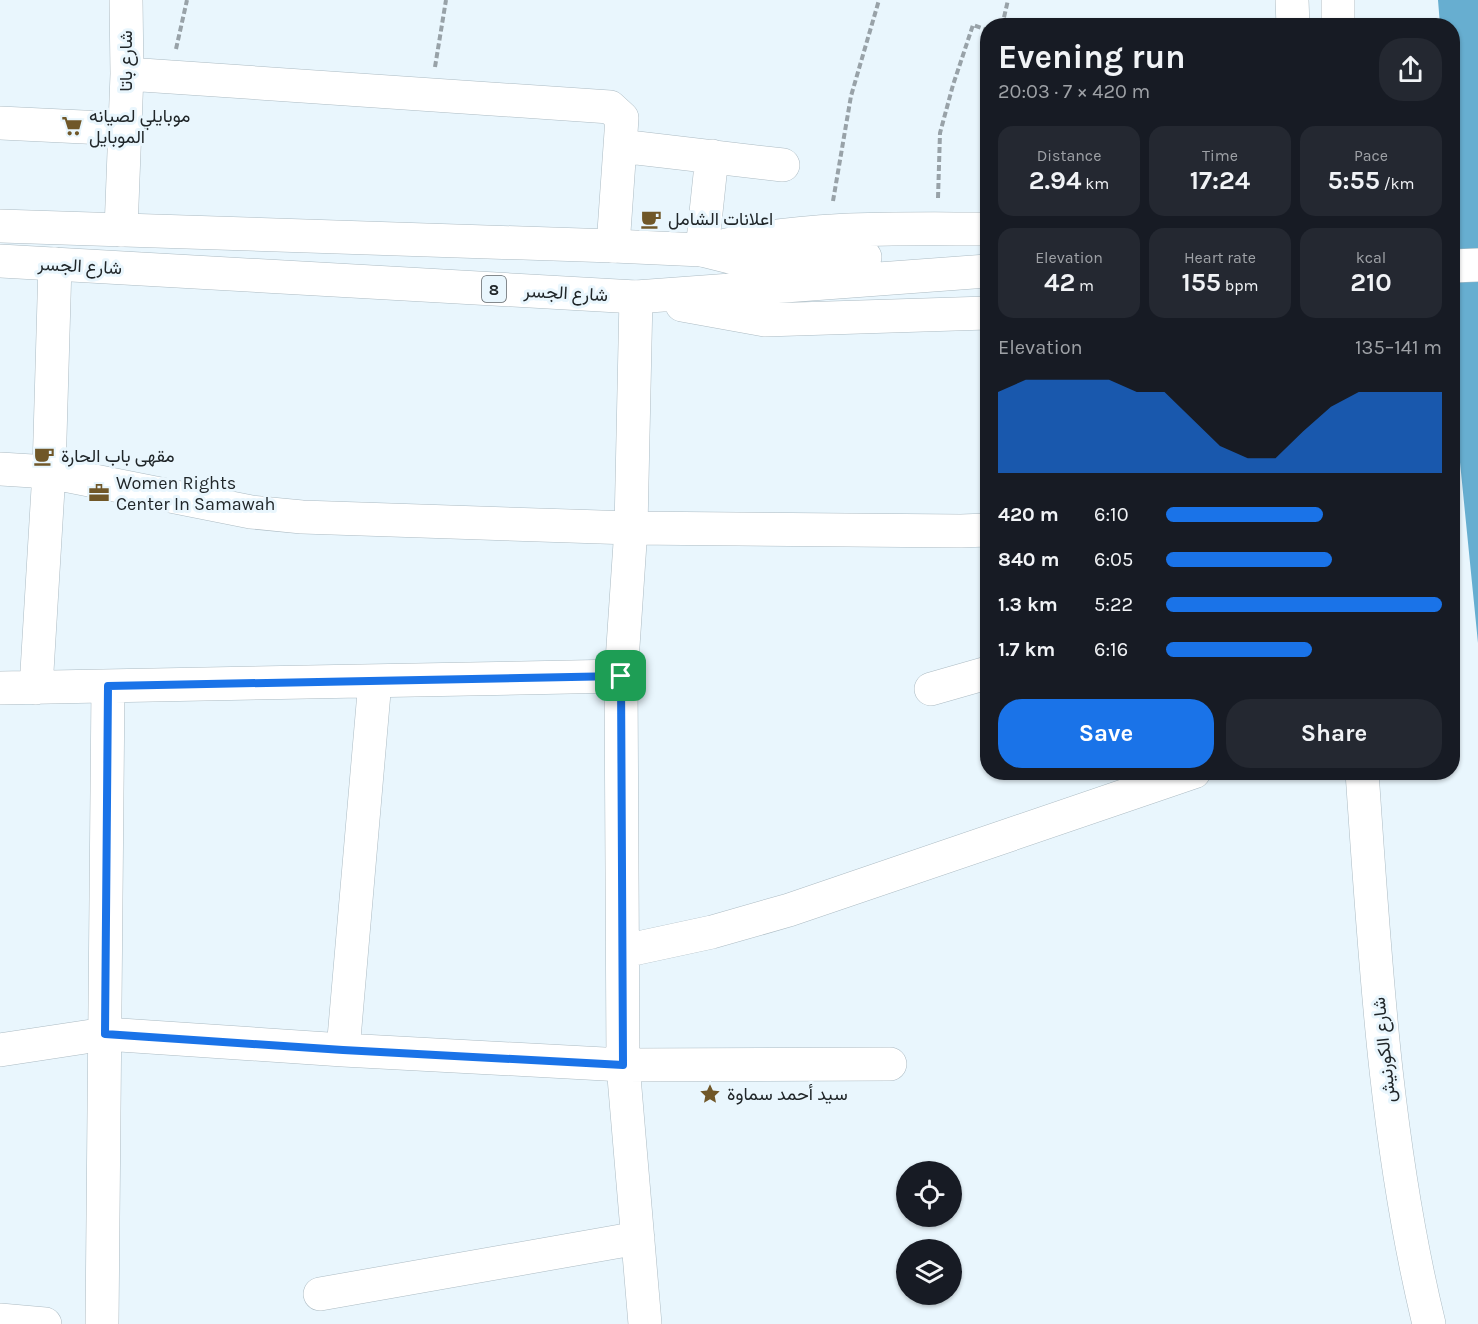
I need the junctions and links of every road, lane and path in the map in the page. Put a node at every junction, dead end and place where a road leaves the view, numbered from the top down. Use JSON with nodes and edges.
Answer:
{"nodes":[{"id":1,"x":126,"y":0,"type":"edge"},
{"id":2,"x":187,"y":0,"type":"edge"},
{"id":3,"x":446,"y":0,"type":"edge"},
{"id":4,"x":879,"y":0,"type":"edge"},
{"id":5,"x":1008,"y":0,"type":"edge"},
{"id":6,"x":1292,"y":0,"type":"edge"},
{"id":7,"x":1338,"y":0,"type":"edge"},
{"id":8,"x":1004,"y":18,"type":"edge"},
{"id":9,"x":1293,"y":18,"type":"edge"},
{"id":10,"x":1338,"y":18,"type":"edge"},
{"id":11,"x":980,"y":28,"type":"edge"},
{"id":12,"x":127,"y":74,"type":"junction"},
{"id":13,"x":167,"y":76,"type":"junction"},
{"id":14,"x":430,"y":94,"type":"junction"},
{"id":15,"x":0,"y":123,"type":"edge"},
{"id":16,"x":125,"y":129,"type":"junction"},
{"id":17,"x":620,"y":146,"type":"junction"},
{"id":18,"x":712,"y":156,"type":"junction"},
{"id":19,"x":783,"y":165,"type":"dead end"},
{"id":20,"x":0,"y":226,"type":"edge"},
{"id":21,"x":937,"y":229,"type":"junction"},
{"id":22,"x":980,"y":229,"type":"edge"},
{"id":23,"x":121,"y":230,"type":"junction"},
{"id":24,"x":828,"y":230,"type":"junction"},
{"id":25,"x":613,"y":246,"type":"junction"},
{"id":26,"x":702,"y":250,"type":"junction"},
{"id":27,"x":980,"y":259,"type":"edge"},
{"id":28,"x":0,"y":261,"type":"edge"},
{"id":29,"x":55,"y":264,"type":"junction"},
{"id":30,"x":1478,"y":265,"type":"edge"},
{"id":31,"x":1460,"y":266,"type":"edge"},
{"id":32,"x":980,"y":272,"type":"edge"},
{"id":33,"x":636,"y":297,"type":"junction"},
{"id":34,"x":980,"y":313,"type":"edge"},
{"id":35,"x":0,"y":469,"type":"edge"},
{"id":36,"x":49,"y":472,"type":"junction"},
{"id":37,"x":631,"y":528,"type":"junction"},
{"id":38,"x":980,"y":530,"type":"edge"},
{"id":39,"x":980,"y":675,"type":"edge"},
{"id":40,"x":621,"y":676,"type":"junction"},
{"id":41,"x":375,"y":681,"type":"junction"},
{"id":42,"x":108,"y":686,"type":"junction"},
{"id":43,"x":0,"y":688,"type":"edge"},
{"id":44,"x":36,"y":688,"type":"junction"},
{"id":45,"x":931,"y":689,"type":"dead end"},
{"id":46,"x":1171,"y":780,"type":"edge"},
{"id":47,"x":1363,"y":780,"type":"edge"},
{"id":48,"x":624,"y":951,"type":"junction"},
{"id":49,"x":105,"y":1034,"type":"junction"},
{"id":50,"x":0,"y":1050,"type":"edge"},
{"id":51,"x":343,"y":1050,"type":"junction"},
{"id":52,"x":890,"y":1064,"type":"dead end"},
{"id":53,"x":623,"y":1065,"type":"junction"},
{"id":54,"x":638,"y":1238,"type":"junction"},
{"id":55,"x":320,"y":1294,"type":"dead end"},
{"id":56,"x":0,"y":1320,"type":"edge"},
{"id":57,"x":45,"y":1324,"type":"edge"},
{"id":58,"x":102,"y":1324,"type":"edge"},
{"id":59,"x":645,"y":1324,"type":"edge"},
{"id":60,"x":1429,"y":1324,"type":"edge"}],
"edges":[{"from":1,"to":12,"type":"main road","name":"شارع باتا"},
{"from":2,"to":13,"type":"path"},
{"from":3,"to":14,"type":"path"},
{"from":4,"to":24,"type":"path"},
{"from":5,"to":8,"type":"path"},
{"from":6,"to":9,"type":"main road"},
{"from":7,"to":10,"type":"main road"},
{"from":11,"to":21,"type":"path"},
{"from":12,"to":13,"type":"main road"},
{"from":12,"to":16,"type":"main road","name":"شارع باتا"},
{"from":13,"to":14,"type":"main road"},
{"from":14,"to":17,"type":"main road"},
{"from":15,"to":16,"type":"main road"},
{"from":16,"to":23,"type":"main road","name":"شارع باتا"},
{"from":17,"to":18,"type":"main road"},
{"from":17,"to":25,"type":"main road"},
{"from":18,"to":19,"type":"main road"},
{"from":18,"to":26,"type":"main road"},
{"from":20,"to":23,"type":"main road","name":"شارع الجسر"},
{"from":21,"to":22,"type":"main road"},
{"from":21,"to":24,"type":"main road"},
{"from":23,"to":25,"type":"main road","name":"شارع الجسر"},
{"from":24,"to":26,"type":"main road"},
{"from":25,"to":26,"type":"main road","name":"شارع الجسر"},
{"from":26,"to":27,"type":"main road","name":"شارع الجسر"},
{"from":28,"to":29,"type":"main road","name":"شارع الجسر","number":"8"},
{"from":29,"to":33,"type":"main road","name":"شارع الجسر","number":"8"},
{"from":29,"to":36,"type":"main road"},
{"from":30,"to":31,"type":"main road"},
{"from":32,"to":33,"type":"main road","name":"شارع الجسر","number":"8"},
{"from":33,"to":34,"type":"main road"},
{"from":33,"to":37,"type":"main road"},
{"from":35,"to":36,"type":"main road"},
{"from":36,"to":37,"type":"main road"},
{"from":36,"to":44,"type":"main road"},
{"from":37,"to":38,"type":"main road"},
{"from":37,"to":40,"type":"main road"},
{"from":39,"to":45,"type":"main road"},
{"from":40,"to":41,"type":"main road"},
{"from":40,"to":48,"type":"main road"},
{"from":41,"to":42,"type":"main road"},
{"from":41,"to":51,"type":"main road"},
{"from":42,"to":44,"type":"main road"},
{"from":42,"to":49,"type":"main road"},
{"from":43,"to":44,"type":"main road"},
{"from":46,"to":48,"type":"main road"},
{"from":47,"to":60,"type":"main road","name":"شارع الكورنيش"},
{"from":48,"to":53,"type":"main road"},
{"from":49,"to":50,"type":"main road"},
{"from":49,"to":51,"type":"main road"},
{"from":49,"to":58,"type":"main road"},
{"from":51,"to":53,"type":"main road"},
{"from":52,"to":53,"type":"main road"},
{"from":53,"to":54,"type":"main road"},
{"from":54,"to":55,"type":"main road"},
{"from":54,"to":59,"type":"main road"},
{"from":56,"to":57,"type":"main road"}]}
